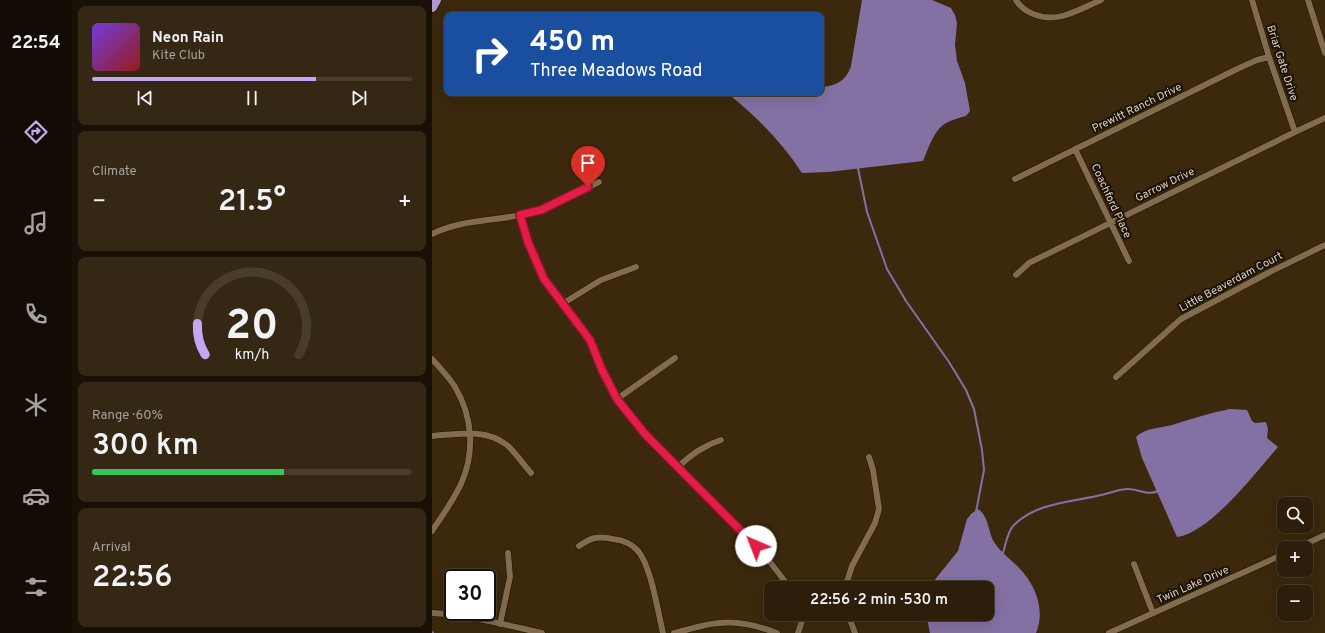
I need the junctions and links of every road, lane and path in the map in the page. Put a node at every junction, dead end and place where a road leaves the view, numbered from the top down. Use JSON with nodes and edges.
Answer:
{"nodes":[{"id":1,"x":436,"y":0,"type":"edge"},
{"id":2,"x":1016,"y":0,"type":"edge"},
{"id":3,"x":1101,"y":0,"type":"edge"},
{"id":4,"x":1252,"y":0,"type":"edge"},
{"id":5,"x":1308,"y":0,"type":"edge"},
{"id":6,"x":432,"y":7,"type":"edge"},
{"id":7,"x":1325,"y":53,"type":"edge"},
{"id":8,"x":1268,"y":57,"type":"junction"},
{"id":9,"x":1325,"y":118,"type":"edge"},
{"id":10,"x":1295,"y":132,"type":"junction"},
{"id":11,"x":1075,"y":149,"type":"junction"},
{"id":12,"x":1015,"y":179,"type":"dead end"},
{"id":13,"x":599,"y":182,"type":"dead end"},
{"id":14,"x":520,"y":215,"type":"junction"},
{"id":15,"x":1110,"y":223,"type":"junction"},
{"id":16,"x":432,"y":234,"type":"edge"},
{"id":17,"x":1325,"y":245,"type":"edge"},
{"id":18,"x":1129,"y":261,"type":"dead end"},
{"id":19,"x":636,"y":267,"type":"dead end"},
{"id":20,"x":1016,"y":275,"type":"dead end"},
{"id":21,"x":562,"y":304,"type":"junction"},
{"id":22,"x":675,"y":358,"type":"dead end"},
{"id":23,"x":432,"y":359,"type":"edge"},
{"id":24,"x":1116,"y":377,"type":"dead end"},
{"id":25,"x":617,"y":399,"type":"junction"},
{"id":26,"x":470,"y":433,"type":"junction"},
{"id":27,"x":432,"y":436,"type":"edge"},
{"id":28,"x":721,"y":440,"type":"dead end"},
{"id":29,"x":869,"y":457,"type":"dead end"},
{"id":30,"x":678,"y":467,"type":"junction"},
{"id":31,"x":530,"y":473,"type":"dead end"},
{"id":32,"x":432,"y":531,"type":"edge"},
{"id":33,"x":1325,"y":535,"type":"edge"},
{"id":34,"x":1312,"y":541,"type":"edge"},
{"id":35,"x":579,"y":546,"type":"dead end"},
{"id":36,"x":508,"y":553,"type":"dead end"},
{"id":37,"x":1277,"y":557,"type":"edge"},
{"id":38,"x":1134,"y":564,"type":"dead end"},
{"id":39,"x":785,"y":581,"type":"edge"},
{"id":40,"x":847,"y":581,"type":"edge"},
{"id":41,"x":432,"y":613,"type":"edge"},
{"id":42,"x":1153,"y":614,"type":"junction"},
{"id":43,"x":802,"y":621,"type":"edge"},
{"id":44,"x":850,"y":621,"type":"edge"},
{"id":45,"x":500,"y":624,"type":"junction"},
{"id":46,"x":542,"y":633,"type":"edge"},
{"id":47,"x":663,"y":633,"type":"edge"},
{"id":48,"x":674,"y":633,"type":"edge"},
{"id":49,"x":777,"y":633,"type":"edge"},
{"id":50,"x":798,"y":633,"type":"edge"},
{"id":51,"x":854,"y":633,"type":"edge"},
{"id":52,"x":1109,"y":633,"type":"edge"}],
"edges":[{"from":1,"to":6,"type":"highway"},
{"from":2,"to":3,"type":"street"},
{"from":4,"to":8,"type":"street","name":"Briar Gate Drive"},
{"from":5,"to":7,"type":"street"},
{"from":8,"to":10,"type":"street","name":"Briar Gate Drive"},
{"from":8,"to":11,"type":"street","name":"Prewitt Ranch Drive"},
{"from":9,"to":10,"type":"street","name":"Garrow Drive"},
{"from":10,"to":15,"type":"street","name":"Garrow Drive"},
{"from":11,"to":12,"type":"street","name":"Prewitt Ranch Drive"},
{"from":11,"to":15,"type":"street","name":"Coachford Place"},
{"from":13,"to":14,"type":"street"},
{"from":14,"to":16,"type":"street"},
{"from":14,"to":21,"type":"street"},
{"from":15,"to":18,"type":"street","name":"Coachford Place"},
{"from":15,"to":20,"type":"street","name":"Garrow Drive"},
{"from":17,"to":24,"type":"street","name":"Little Beaverdam Court"},
{"from":19,"to":21,"type":"street"},
{"from":21,"to":25,"type":"street"},
{"from":22,"to":25,"type":"street"},
{"from":23,"to":26,"type":"street"},
{"from":25,"to":30,"type":"street"},
{"from":26,"to":27,"type":"street"},
{"from":26,"to":31,"type":"street"},
{"from":26,"to":32,"type":"street"},
{"from":28,"to":30,"type":"street"},
{"from":29,"to":40,"type":"street"},
{"from":30,"to":39,"type":"street"},
{"from":33,"to":34,"type":"street"},
{"from":35,"to":47,"type":"street"},
{"from":36,"to":45,"type":"street"},
{"from":37,"to":42,"type":"street","name":"Twin Lake Drive"},
{"from":38,"to":42,"type":"street"},
{"from":41,"to":45,"type":"street"},
{"from":42,"to":52,"type":"street","name":"Twin Lake Drive"},
{"from":43,"to":50,"type":"street"},
{"from":44,"to":51,"type":"street"},
{"from":45,"to":46,"type":"street"},
{"from":48,"to":49,"type":"street"}]}
